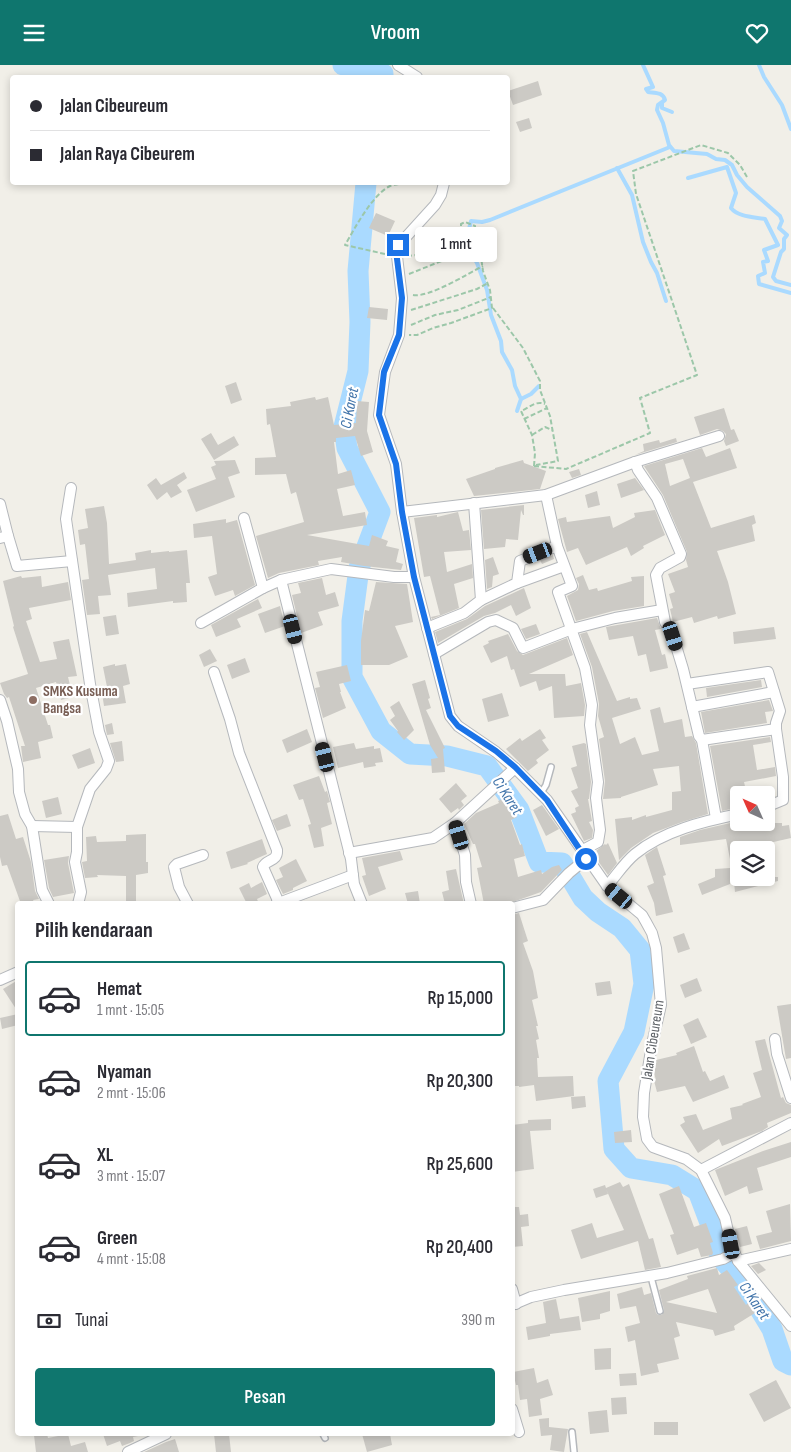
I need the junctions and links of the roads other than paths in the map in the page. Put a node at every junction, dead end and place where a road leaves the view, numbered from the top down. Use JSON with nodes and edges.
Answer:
{"nodes":[{"id":1,"x":398,"y":65,"type":"edge"},
{"id":2,"x":414,"y":75,"type":"edge"},
{"id":3,"x":444,"y":185,"type":"edge"},
{"id":4,"x":719,"y":436,"type":"dead end"},
{"id":5,"x":635,"y":462,"type":"junction"},
{"id":6,"x":71,"y":487,"type":"dead end"},
{"id":7,"x":546,"y":495,"type":"junction"},
{"id":8,"x":474,"y":503,"type":"junction"},
{"id":9,"x":0,"y":504,"type":"edge"},
{"id":10,"x":402,"y":512,"type":"junction"},
{"id":11,"x":244,"y":518,"type":"dead end"},
{"id":12,"x":4,"y":537,"type":"edge"},
{"id":13,"x":557,"y":546,"type":"junction"},
{"id":14,"x":72,"y":561,"type":"junction"},
{"id":15,"x":564,"y":566,"type":"junction"},
{"id":16,"x":414,"y":577,"type":"junction"},
{"id":17,"x":281,"y":580,"type":"junction"},
{"id":18,"x":517,"y":583,"type":"junction"},
{"id":19,"x":262,"y":588,"type":"junction"},
{"id":20,"x":482,"y":601,"type":"junction"},
{"id":21,"x":662,"y":610,"type":"junction"},
{"id":22,"x":201,"y":623,"type":"dead end"},
{"id":23,"x":427,"y":628,"type":"junction"},
{"id":24,"x":572,"y":629,"type":"junction"},
{"id":25,"x":434,"y":654,"type":"junction"},
{"id":26,"x":214,"y":672,"type":"dead end"},
{"id":27,"x":687,"y":684,"type":"junction"},
{"id":28,"x":774,"y":692,"type":"junction"},
{"id":29,"x":0,"y":700,"type":"edge"},
{"id":30,"x":692,"y":707,"type":"junction"},
{"id":31,"x":776,"y":729,"type":"junction"},
{"id":32,"x":702,"y":741,"type":"junction"},
{"id":33,"x":515,"y":767,"type":"junction"},
{"id":34,"x":551,"y":767,"type":"dead end"},
{"id":35,"x":541,"y":793,"type":"junction"},
{"id":36,"x":775,"y":803,"type":"edge"},
{"id":37,"x":730,"y":816,"type":"edge"},
{"id":38,"x":716,"y":818,"type":"junction"},
{"id":39,"x":455,"y":823,"type":"junction"},
{"id":40,"x":32,"y":826,"type":"junction"},
{"id":41,"x":77,"y":827,"type":"junction"},
{"id":42,"x":349,"y":853,"type":"junction"},
{"id":43,"x":203,"y":855,"type":"dead end"},
{"id":44,"x":584,"y":855,"type":"junction"},
{"id":45,"x":353,"y":875,"type":"junction"},
{"id":46,"x":607,"y":887,"type":"junction"},
{"id":47,"x":48,"y":901,"type":"edge"},
{"id":48,"x":79,"y":901,"type":"edge"},
{"id":49,"x":186,"y":901,"type":"edge"},
{"id":50,"x":276,"y":901,"type":"edge"},
{"id":51,"x":282,"y":901,"type":"edge"},
{"id":52,"x":361,"y":901,"type":"edge"},
{"id":53,"x":470,"y":901,"type":"edge"},
{"id":54,"x":515,"y":907,"type":"edge"},
{"id":55,"x":15,"y":973,"type":"edge"},
{"id":56,"x":0,"y":980,"type":"edge"},
{"id":57,"x":775,"y":1039,"type":"dead end"},
{"id":58,"x":791,"y":1098,"type":"edge"},
{"id":59,"x":791,"y":1123,"type":"edge"},
{"id":60,"x":701,"y":1170,"type":"junction"},
{"id":61,"x":791,"y":1249,"type":"edge"},
{"id":62,"x":736,"y":1257,"type":"junction"},
{"id":63,"x":651,"y":1277,"type":"junction"},
{"id":64,"x":515,"y":1304,"type":"edge"},
{"id":65,"x":660,"y":1311,"type":"dead end"},
{"id":66,"x":790,"y":1321,"type":"edge"},
{"id":67,"x":515,"y":1419,"type":"edge"},
{"id":68,"x":572,"y":1431,"type":"dead end"},
{"id":69,"x":519,"y":1432,"type":"dead end"},
{"id":70,"x":162,"y":1436,"type":"edge"},
{"id":71,"x":128,"y":1452,"type":"edge"},
{"id":72,"x":574,"y":1452,"type":"edge"}],
"edges":[{"from":1,"to":2,"type":"street"},
{"from":3,"to":10,"type":"street","name":"Jalan Cibeureum"},
{"from":4,"to":5,"type":"street"},
{"from":5,"to":7,"type":"street"},
{"from":5,"to":21,"type":"street"},
{"from":6,"to":14,"type":"street"},
{"from":7,"to":8,"type":"street"},
{"from":7,"to":13,"type":"street"},
{"from":8,"to":10,"type":"street"},
{"from":8,"to":20,"type":"street"},
{"from":9,"to":12,"type":"street"},
{"from":10,"to":16,"type":"street","name":"Jalan Cibeureum"},
{"from":11,"to":19,"type":"street"},
{"from":12,"to":14,"type":"street"},
{"from":13,"to":15,"type":"street"},
{"from":13,"to":18,"type":"street"},
{"from":14,"to":41,"type":"street"},
{"from":15,"to":18,"type":"street"},
{"from":15,"to":24,"type":"street"},
{"from":16,"to":17,"type":"street"},
{"from":16,"to":23,"type":"street","name":"Jalan Cibeureum"},
{"from":17,"to":19,"type":"street"},
{"from":17,"to":42,"type":"street"},
{"from":18,"to":20,"type":"street"},
{"from":19,"to":22,"type":"street"},
{"from":20,"to":23,"type":"street"},
{"from":21,"to":24,"type":"street"},
{"from":21,"to":27,"type":"street"},
{"from":23,"to":25,"type":"street","name":"Jalan Cibeureum"},
{"from":24,"to":25,"type":"street"},
{"from":24,"to":44,"type":"street"},
{"from":25,"to":33,"type":"street","name":"Jalan Cibeureum"},
{"from":26,"to":50,"type":"street"},
{"from":27,"to":28,"type":"street"},
{"from":27,"to":30,"type":"street"},
{"from":28,"to":30,"type":"street"},
{"from":28,"to":31,"type":"street"},
{"from":29,"to":40,"type":"street"},
{"from":30,"to":32,"type":"street"},
{"from":31,"to":32,"type":"street"},
{"from":31,"to":36,"type":"street"},
{"from":32,"to":38,"type":"street"},
{"from":33,"to":35,"type":"street","name":"Jalan Cibeureum"},
{"from":33,"to":39,"type":"street"},
{"from":34,"to":35,"type":"lane"},
{"from":35,"to":44,"type":"street","name":"Jalan Cibeureum"},
{"from":37,"to":38,"type":"street"},
{"from":38,"to":46,"type":"street"},
{"from":39,"to":42,"type":"street"},
{"from":39,"to":53,"type":"street"},
{"from":40,"to":41,"type":"street"},
{"from":40,"to":47,"type":"street"},
{"from":41,"to":48,"type":"street"},
{"from":42,"to":45,"type":"street"},
{"from":43,"to":49,"type":"street"},
{"from":44,"to":46,"type":"street","name":"Jalan Cibeureum"},
{"from":44,"to":54,"type":"street"},
{"from":45,"to":51,"type":"street"},
{"from":45,"to":52,"type":"street"},
{"from":46,"to":60,"type":"street","name":"Jalan Cibeureum"},
{"from":55,"to":56,"type":"street"},
{"from":57,"to":58,"type":"street"},
{"from":59,"to":60,"type":"street"},
{"from":60,"to":62,"type":"street"},
{"from":61,"to":62,"type":"street"},
{"from":62,"to":63,"type":"street"},
{"from":62,"to":66,"type":"street"},
{"from":63,"to":64,"type":"street"},
{"from":63,"to":65,"type":"lane"},
{"from":67,"to":69,"type":"street"},
{"from":68,"to":72,"type":"lane"},
{"from":70,"to":71,"type":"street"}]}
